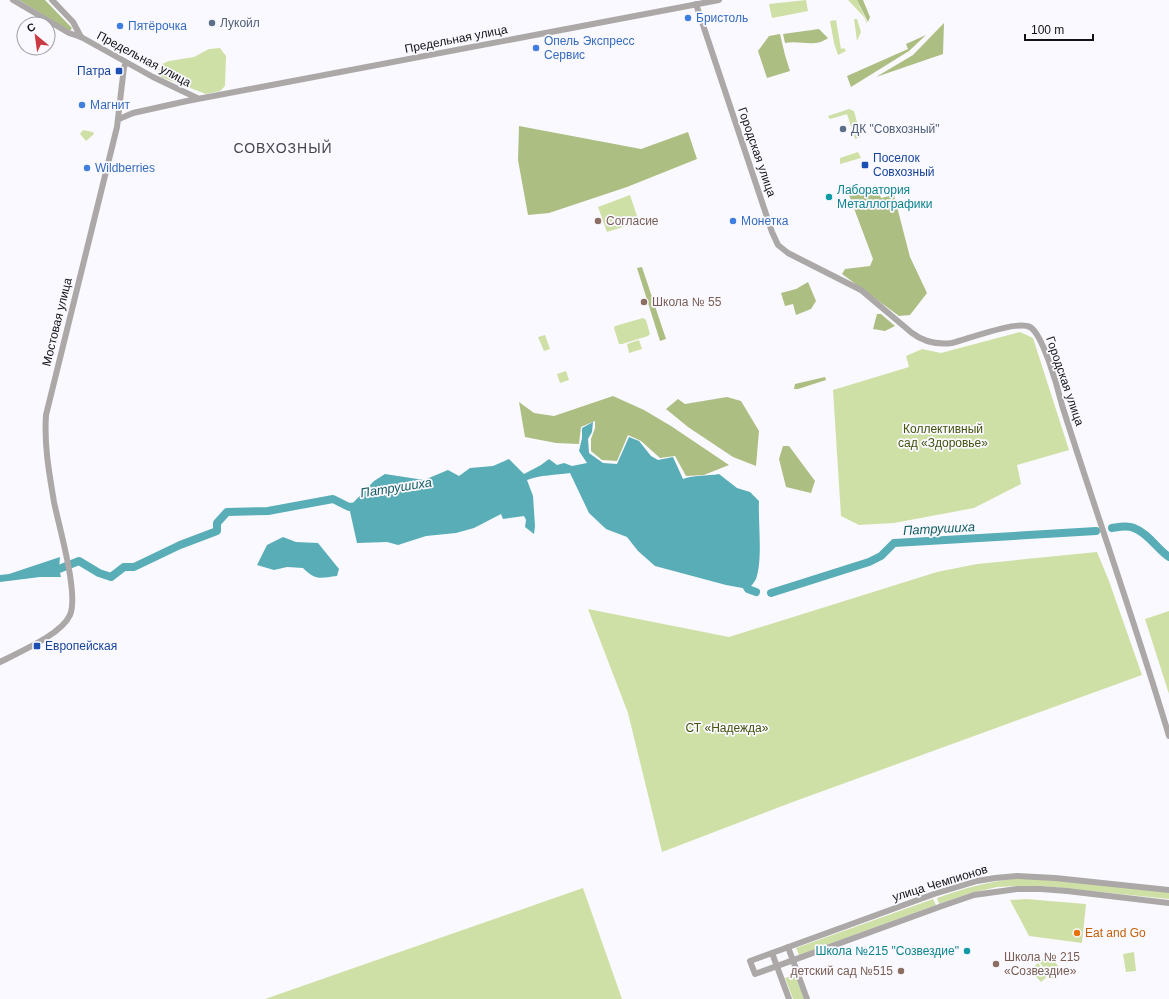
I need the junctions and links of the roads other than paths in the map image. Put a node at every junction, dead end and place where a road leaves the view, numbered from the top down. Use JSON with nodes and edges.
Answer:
{"nodes":[{"id":1,"x":13,"y":0,"type":"edge"},
{"id":2,"x":52,"y":0,"type":"edge"},
{"id":3,"x":719,"y":0,"type":"edge"},
{"id":4,"x":696,"y":4,"type":"junction"},
{"id":5,"x":81,"y":37,"type":"junction"},
{"id":6,"x":126,"y":63,"type":"junction"},
{"id":7,"x":197,"y":98,"type":"junction"},
{"id":8,"x":119,"y":118,"type":"junction"},
{"id":9,"x":0,"y":662,"type":"edge"},
{"id":10,"x":1169,"y":736,"type":"edge"},
{"id":11,"x":1169,"y":890,"type":"edge"},
{"id":12,"x":1169,"y":903,"type":"edge"},
{"id":13,"x":788,"y":947,"type":"junction"},
{"id":14,"x":772,"y":953,"type":"junction"},
{"id":15,"x":793,"y":960,"type":"junction"},
{"id":16,"x":777,"y":966,"type":"junction"},
{"id":17,"x":789,"y":999,"type":"edge"},
{"id":18,"x":807,"y":999,"type":"edge"}],
"edges":[{"from":1,"to":5,"type":"street","name":"Предельная улица"},
{"from":2,"to":5,"type":"street","name":"Предельная улица"},
{"from":3,"to":4,"type":"street","name":"Предельная улица"},
{"from":4,"to":7,"type":"street","name":"Предельная улица"},
{"from":4,"to":10,"type":"street","name":"Городская улица"},
{"from":5,"to":6,"type":"street","name":"Предельная улица"},
{"from":6,"to":7,"type":"street","name":"Предельная улица"},
{"from":6,"to":8,"type":"street","name":"Мостовая улица"},
{"from":7,"to":8,"type":"street","name":"Предельная улица"},
{"from":8,"to":9,"type":"street","name":"Мостовая улица"},
{"from":11,"to":13,"type":"street","name":"улица Чемпионов"},
{"from":12,"to":15,"type":"street","name":"улица Чемпионов"},
{"from":13,"to":14,"type":"street","name":"улица Чемпионов"},
{"from":13,"to":15,"type":"street"},
{"from":14,"to":16,"type":"street"},
{"from":14,"to":16,"type":"street","name":"улица Чемпионов"},
{"from":15,"to":16,"type":"street","name":"улица Чемпионов"},
{"from":15,"to":18,"type":"street"},
{"from":16,"to":17,"type":"street"}]}
